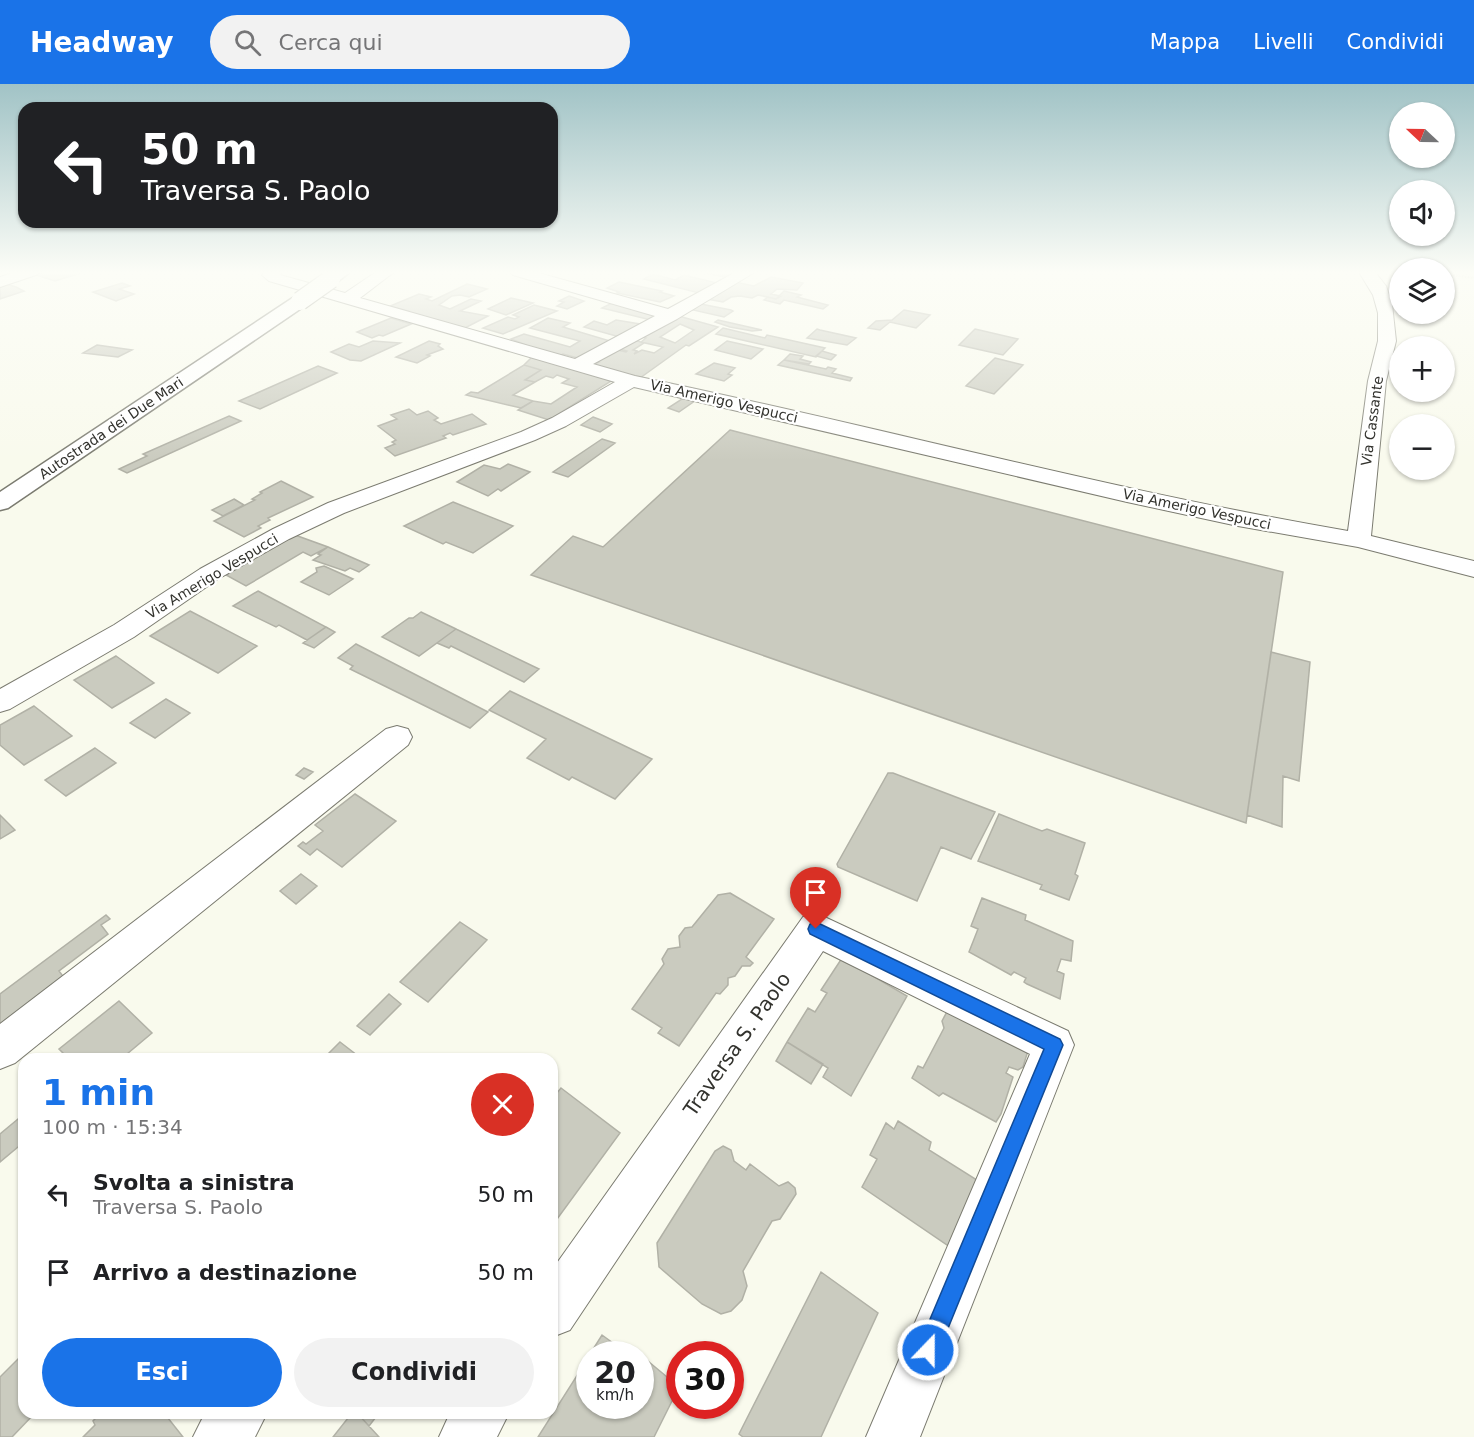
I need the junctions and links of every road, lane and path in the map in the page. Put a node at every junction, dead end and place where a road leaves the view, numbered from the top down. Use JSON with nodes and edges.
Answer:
{"nodes":[{"id":1,"x":234,"y":335,"type":"edge"},
{"id":2,"x":240,"y":335,"type":"edge"},
{"id":3,"x":476,"y":335,"type":"edge"},
{"id":4,"x":634,"y":335,"type":"edge"},
{"id":5,"x":1387,"y":335,"type":"edge"},
{"id":6,"x":578,"y":365,"type":"junction"},
{"id":7,"x":632,"y":381,"type":"junction"},
{"id":8,"x":0,"y":484,"type":"edge"},
{"id":9,"x":0,"y":503,"type":"edge"},
{"id":10,"x":1359,"y":540,"type":"junction"},
{"id":11,"x":1474,"y":569,"type":"edge"},
{"id":12,"x":0,"y":702,"type":"edge"},
{"id":13,"x":397,"y":737,"type":"dead end"},
{"id":14,"x":0,"y":1049,"type":"edge"},
{"id":15,"x":558,"y":1303,"type":"edge"},
{"id":16,"x":235,"y":1419,"type":"edge"},
{"id":17,"x":478,"y":1419,"type":"edge"},
{"id":18,"x":220,"y":1437,"type":"edge"},
{"id":19,"x":466,"y":1437,"type":"edge"},
{"id":20,"x":892,"y":1437,"type":"edge"}],
"edges":[{"from":1,"to":8,"type":"highway","name":"Autostrada dei Due Mari"},
{"from":2,"to":9,"type":"highway","name":"Autostrada dei Due Mari"},
{"from":3,"to":6,"type":"street"},
{"from":4,"to":6,"type":"street"},
{"from":5,"to":10,"type":"street","name":"Via Cassante"},
{"from":6,"to":7,"type":"street"},
{"from":7,"to":10,"type":"street","name":"Via Amerigo Vespucci"},
{"from":7,"to":12,"type":"street","name":"Via Amerigo Vespucci"},
{"from":10,"to":11,"type":"street","name":"Via Amerigo Vespucci"},
{"from":13,"to":14,"type":"street"},
{"from":15,"to":20,"type":"street","name":"Traversa S. Paolo"},
{"from":16,"to":18,"type":"street"},
{"from":17,"to":19,"type":"street"}]}
